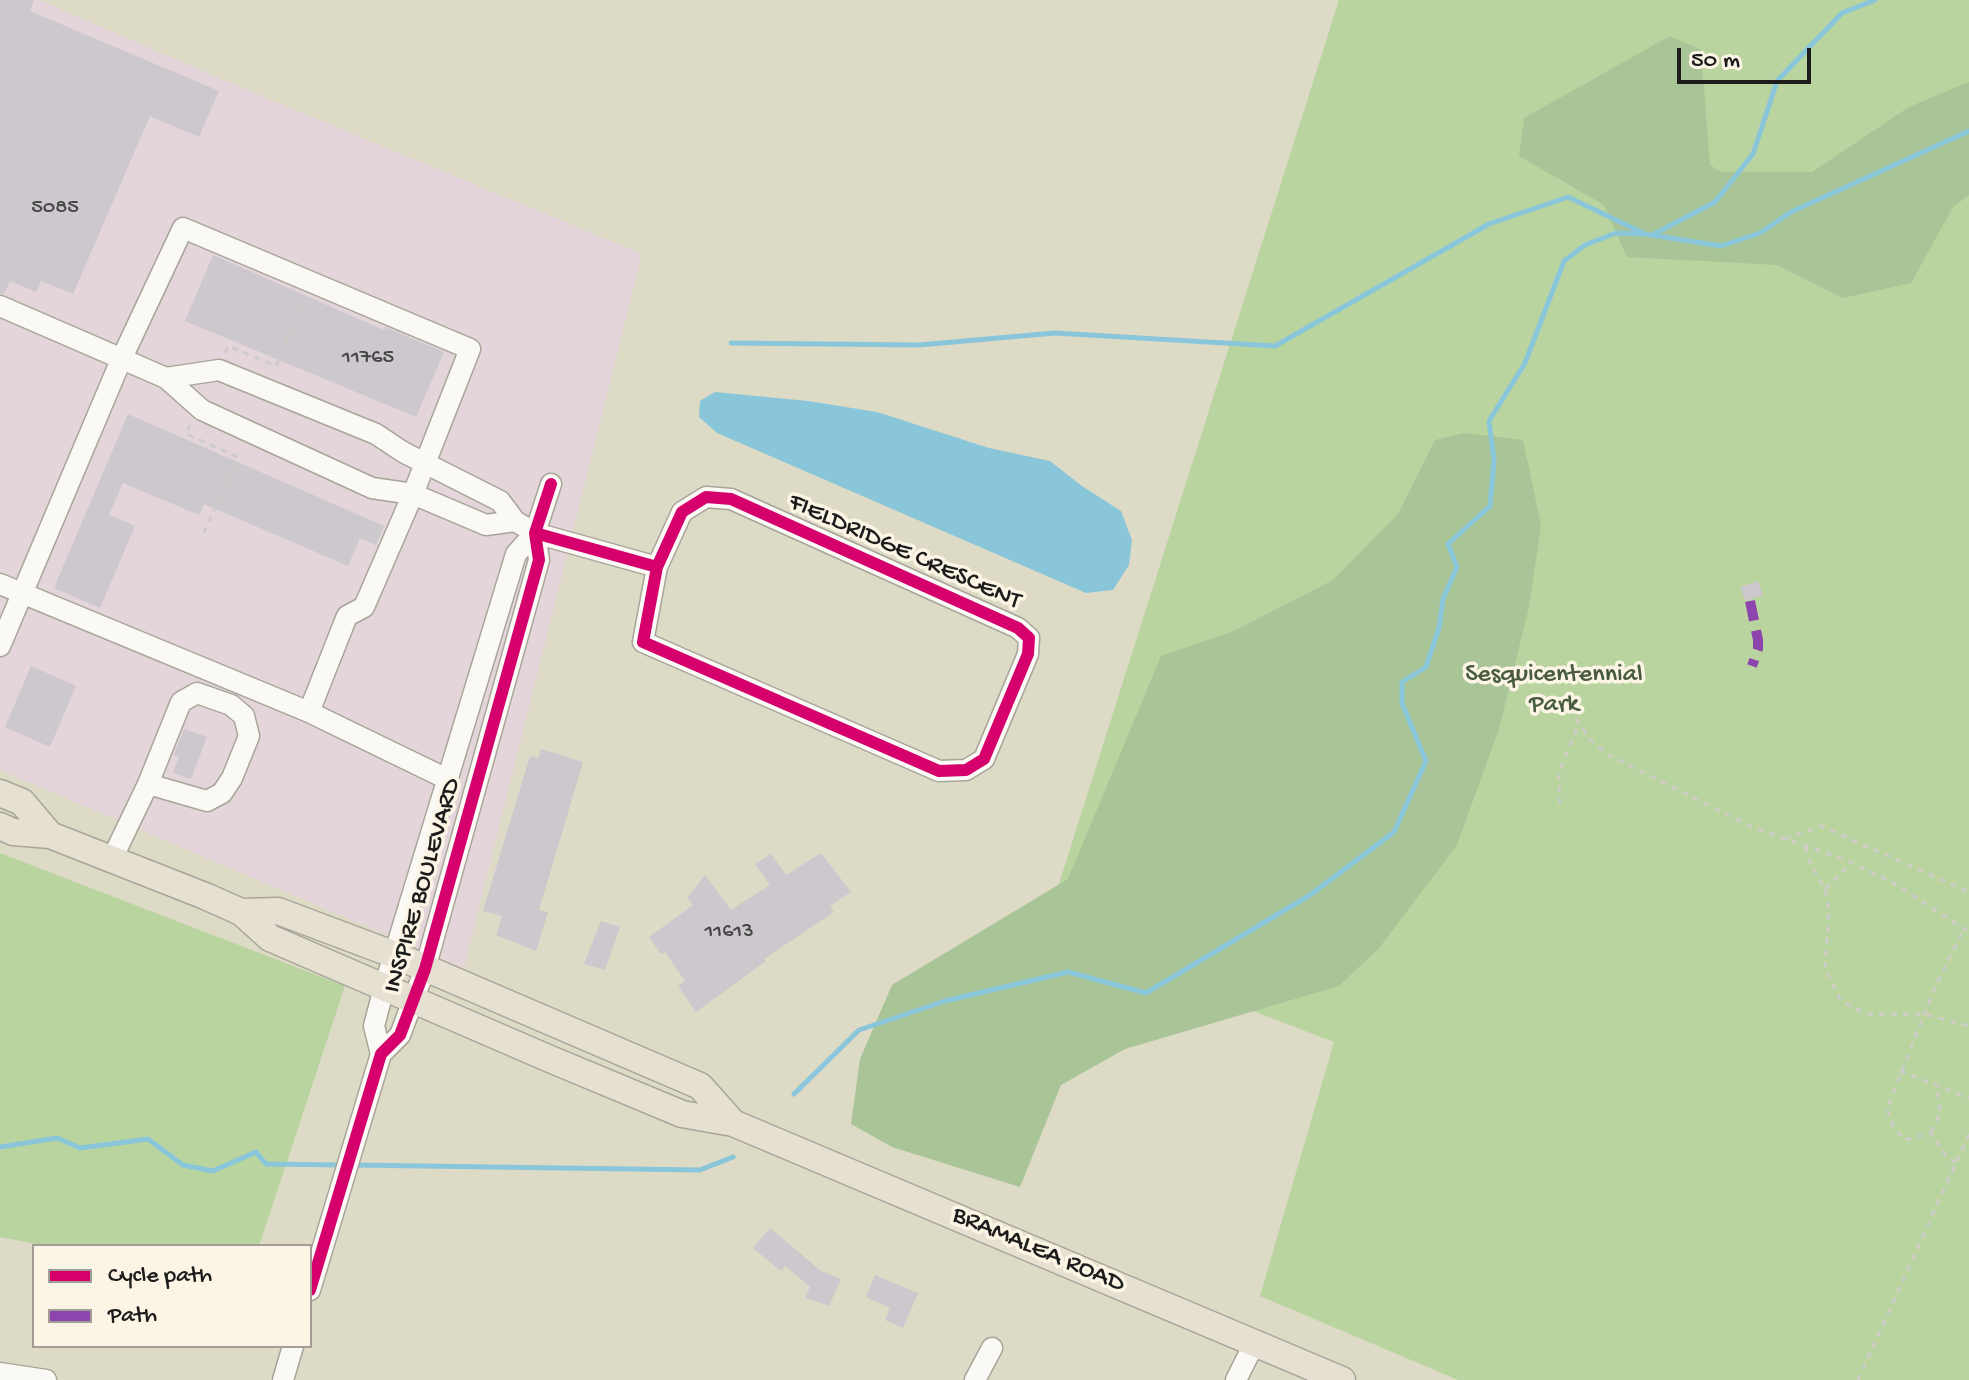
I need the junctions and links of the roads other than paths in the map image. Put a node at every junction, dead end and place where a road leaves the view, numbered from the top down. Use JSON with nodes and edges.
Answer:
{"nodes":[{"id":1,"x":0,"y":306,"type":"edge"},
{"id":2,"x":121,"y":360,"type":"junction"},
{"id":3,"x":166,"y":378,"type":"junction"},
{"id":4,"x":425,"y":463,"type":"junction"},
{"id":5,"x":551,"y":484,"type":"dead end"},
{"id":6,"x":413,"y":494,"type":"junction"},
{"id":7,"x":515,"y":521,"type":"junction"},
{"id":8,"x":535,"y":533,"type":"junction"},
{"id":9,"x":657,"y":567,"type":"junction"},
{"id":10,"x":0,"y":584,"type":"edge"},
{"id":11,"x":24,"y":592,"type":"junction"},
{"id":12,"x":0,"y":646,"type":"edge"},
{"id":13,"x":309,"y":712,"type":"junction"},
{"id":14,"x":447,"y":779,"type":"junction"},
{"id":15,"x":148,"y":784,"type":"junction"},
{"id":16,"x":0,"y":793,"type":"edge"},
{"id":17,"x":0,"y":826,"type":"edge"},
{"id":18,"x":50,"y":835,"type":"junction"},
{"id":19,"x":112,"y":859,"type":"junction"},
{"id":20,"x":241,"y":912,"type":"junction"},
{"id":21,"x":395,"y":955,"type":"junction"},
{"id":22,"x":425,"y":969,"type":"junction"},
{"id":23,"x":384,"y":988,"type":"junction"},
{"id":24,"x":414,"y":1001,"type":"junction"},
{"id":25,"x":381,"y":1054,"type":"junction"},
{"id":26,"x":733,"y":1123,"type":"junction"},
{"id":27,"x":312,"y":1283,"type":"edge"},
{"id":28,"x":1255,"y":1342,"type":"junction"},
{"id":29,"x":292,"y":1348,"type":"edge"},
{"id":30,"x":992,"y":1348,"type":"dead end"},
{"id":31,"x":0,"y":1373,"type":"edge"},
{"id":32,"x":38,"y":1379,"type":"edge"},
{"id":33,"x":267,"y":1380,"type":"edge"},
{"id":34,"x":284,"y":1380,"type":"edge"},
{"id":35,"x":975,"y":1380,"type":"edge"},
{"id":36,"x":1236,"y":1380,"type":"edge"},
{"id":37,"x":1342,"y":1380,"type":"edge"}],
"edges":[{"from":1,"to":2,"type":"street"},
{"from":2,"to":3,"type":"street"},
{"from":2,"to":4,"type":"street"},
{"from":2,"to":11,"type":"street"},
{"from":3,"to":4,"type":"street"},
{"from":3,"to":6,"type":"street"},
{"from":4,"to":6,"type":"street"},
{"from":4,"to":7,"type":"street"},
{"from":5,"to":8,"type":"street","name":"INSPIRE BOULEVARD"},
{"from":6,"to":7,"type":"street"},
{"from":6,"to":13,"type":"street"},
{"from":7,"to":8,"type":"street"},
{"from":8,"to":9,"type":"street"},
{"from":8,"to":14,"type":"street","name":"INSPIRE BOULEVARD"},
{"from":8,"to":22,"type":"street","name":"INSPIRE BOULEVARD"},
{"from":9,"to":9,"type":"street","name":"FIELDRIDGE CRESCENT"},
{"from":10,"to":11,"type":"street"},
{"from":11,"to":12,"type":"street"},
{"from":11,"to":13,"type":"street"},
{"from":13,"to":14,"type":"street"},
{"from":14,"to":21,"type":"street","name":"INSPIRE BOULEVARD"},
{"from":15,"to":15,"type":"street"},
{"from":15,"to":19,"type":"street"},
{"from":16,"to":18,"type":"main road","name":"BRAMALEA ROAD"},
{"from":17,"to":18,"type":"main road","name":"BRAMALEA ROAD"},
{"from":18,"to":19,"type":"main road","name":"BRAMALEA ROAD"},
{"from":19,"to":20,"type":"main road","name":"BRAMALEA ROAD"},
{"from":20,"to":21,"type":"main road","name":"BRAMALEA ROAD"},
{"from":20,"to":23,"type":"main road","name":"BRAMALEA ROAD"},
{"from":21,"to":22,"type":"main road","name":"BRAMALEA ROAD"},
{"from":21,"to":23,"type":"street","name":"INSPIRE BOULEVARD"},
{"from":22,"to":24,"type":"street","name":"INSPIRE BOULEVARD"},
{"from":22,"to":26,"type":"main road","name":"BRAMALEA ROAD"},
{"from":23,"to":24,"type":"main road","name":"BRAMALEA ROAD"},
{"from":23,"to":25,"type":"street","name":"INSPIRE BOULEVARD"},
{"from":24,"to":25,"type":"street","name":"INSPIRE BOULEVARD"},
{"from":24,"to":26,"type":"main road","name":"BRAMALEA ROAD"},
{"from":25,"to":27,"type":"street","name":"INSPIRE BOULEVARD"},
{"from":26,"to":28,"type":"main road","name":"BRAMALEA ROAD"},
{"from":28,"to":36,"type":"street"},
{"from":28,"to":37,"type":"main road","name":"BRAMALEA ROAD"},
{"from":29,"to":34,"type":"street"},
{"from":30,"to":35,"type":"street"},
{"from":31,"to":32,"type":"street"},
{"from":33,"to":34,"type":"street"}]}
